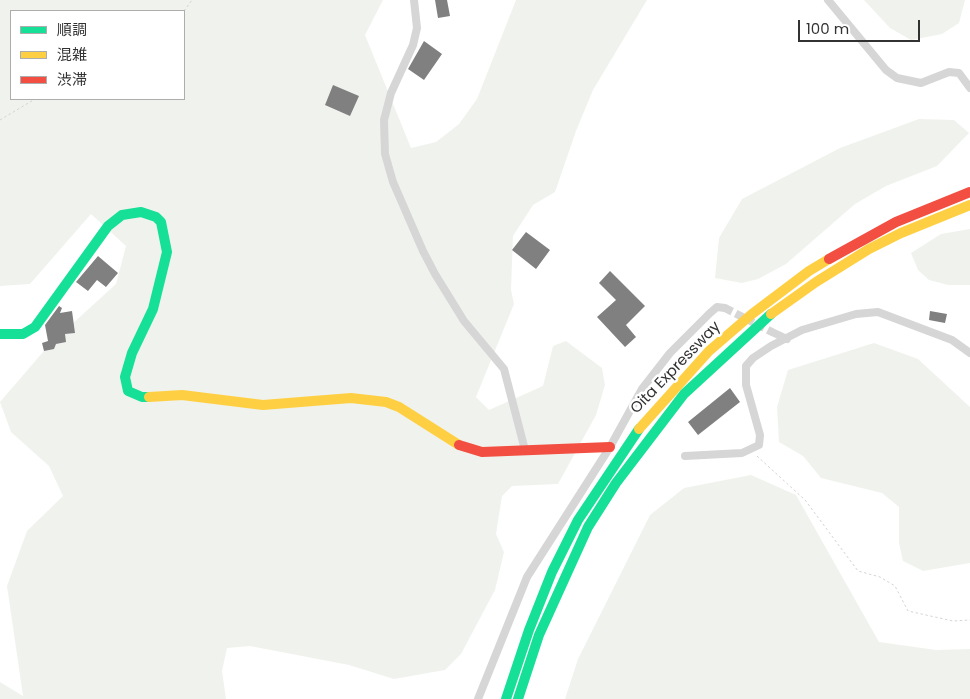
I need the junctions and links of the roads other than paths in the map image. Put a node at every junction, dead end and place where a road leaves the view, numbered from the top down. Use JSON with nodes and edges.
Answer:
{"nodes":[{"id":1,"x":414,"y":0,"type":"edge"},
{"id":2,"x":828,"y":0,"type":"edge"},
{"id":3,"x":970,"y":88,"type":"edge"},
{"id":4,"x":970,"y":192,"type":"edge"},
{"id":5,"x":966,"y":206,"type":"edge"},
{"id":6,"x":725,"y":308,"type":"dead end"},
{"id":7,"x":772,"y":332,"type":"tunnel mouth"},
{"id":8,"x":0,"y":334,"type":"edge"},
{"id":9,"x":787,"y":339,"type":"junction"},
{"id":10,"x":970,"y":353,"type":"edge"},
{"id":11,"x":610,"y":446,"type":"junction"},
{"id":12,"x":525,"y":450,"type":"junction"},
{"id":13,"x":685,"y":456,"type":"dead end"},
{"id":14,"x":478,"y":699,"type":"edge"},
{"id":15,"x":506,"y":699,"type":"edge"},
{"id":16,"x":518,"y":699,"type":"edge"}],
"edges":[{"from":1,"to":12,"type":"street"},
{"from":2,"to":3,"type":"street"},
{"from":4,"to":15,"type":"main road","name":"Oita Expressway"},
{"from":5,"to":16,"type":"main road","name":"Oita Expressway"},
{"from":6,"to":11,"type":"street"},
{"from":7,"to":9,"type":"street"},
{"from":8,"to":12,"type":"main road"},
{"from":9,"to":10,"type":"street"},
{"from":9,"to":13,"type":"street"},
{"from":11,"to":12,"type":"main road"},
{"from":11,"to":14,"type":"street"}]}
